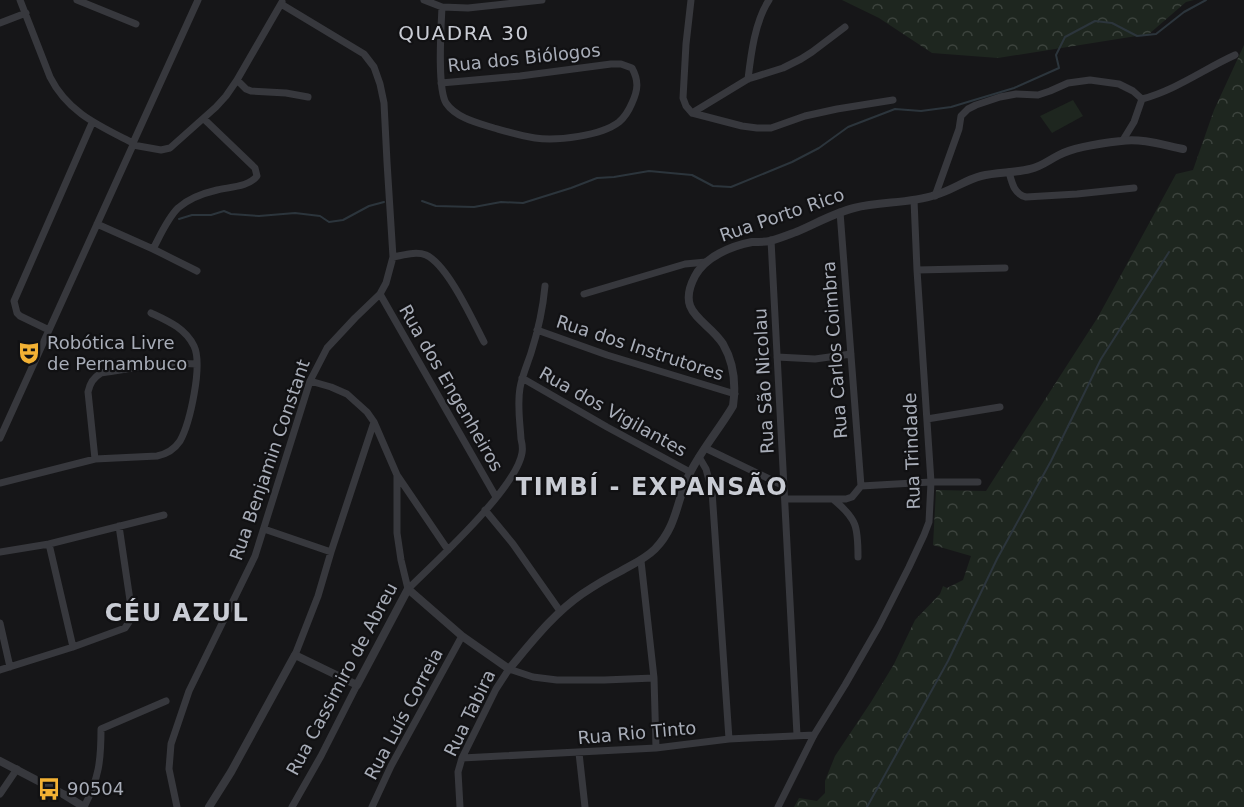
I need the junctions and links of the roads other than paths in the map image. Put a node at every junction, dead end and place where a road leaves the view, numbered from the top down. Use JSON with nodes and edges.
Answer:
{"nodes":[{"id":1,"x":20,"y":0,"type":"edge"},
{"id":2,"x":77,"y":0,"type":"edge"},
{"id":3,"x":198,"y":0,"type":"edge"},
{"id":4,"x":424,"y":0,"type":"edge"},
{"id":5,"x":542,"y":0,"type":"edge"},
{"id":6,"x":690,"y":0,"type":"edge"},
{"id":7,"x":769,"y":0,"type":"edge"},
{"id":8,"x":282,"y":2,"type":"edge"},
{"id":9,"x":442,"y":7,"type":"junction"},
{"id":10,"x":26,"y":13,"type":"junction"},
{"id":11,"x":0,"y":23,"type":"edge"},
{"id":12,"x":136,"y":24,"type":"dead end"},
{"id":13,"x":845,"y":27,"type":"dead end"},
{"id":14,"x":1235,"y":55,"type":"dead end"},
{"id":15,"x":748,"y":79,"type":"junction"},
{"id":16,"x":237,"y":80,"type":"junction"},
{"id":17,"x":441,"y":82,"type":"junction"},
{"id":18,"x":308,"y":97,"type":"dead end"},
{"id":19,"x":1142,"y":99,"type":"junction"},
{"id":20,"x":893,"y":100,"type":"dead end"},
{"id":21,"x":692,"y":114,"type":"junction"},
{"id":22,"x":204,"y":119,"type":"junction"},
{"id":23,"x":92,"y":123,"type":"junction"},
{"id":24,"x":1123,"y":140,"type":"junction"},
{"id":25,"x":133,"y":144,"type":"junction"},
{"id":26,"x":1183,"y":150,"type":"dead end"},
{"id":27,"x":1009,"y":172,"type":"junction"},
{"id":28,"x":1134,"y":188,"type":"dead end"},
{"id":29,"x":935,"y":196,"type":"junction"},
{"id":30,"x":914,"y":201,"type":"junction"},
{"id":31,"x":840,"y":212,"type":"junction"},
{"id":32,"x":98,"y":224,"type":"junction"},
{"id":33,"x":771,"y":240,"type":"junction"},
{"id":34,"x":153,"y":249,"type":"junction"},
{"id":35,"x":393,"y":257,"type":"junction"},
{"id":36,"x":705,"y":262,"type":"junction"},
{"id":37,"x":1005,"y":268,"type":"dead end"},
{"id":38,"x":917,"y":270,"type":"junction"},
{"id":39,"x":197,"y":271,"type":"dead end"},
{"id":40,"x":546,"y":285,"type":"dead end"},
{"id":41,"x":380,"y":294,"type":"junction"},
{"id":42,"x":584,"y":294,"type":"dead end"},
{"id":43,"x":151,"y":313,"type":"dead end"},
{"id":44,"x":49,"y":330,"type":"junction"},
{"id":45,"x":537,"y":330,"type":"junction"},
{"id":46,"x":484,"y":342,"type":"dead end"},
{"id":47,"x":851,"y":354,"type":"junction"},
{"id":48,"x":777,"y":357,"type":"junction"},
{"id":49,"x":197,"y":364,"type":"junction"},
{"id":50,"x":522,"y":378,"type":"junction"},
{"id":51,"x":310,"y":381,"type":"junction"},
{"id":52,"x":735,"y":394,"type":"junction"},
{"id":53,"x":1000,"y":407,"type":"dead end"},
{"id":54,"x":927,"y":419,"type":"junction"},
{"id":55,"x":374,"y":422,"type":"junction"},
{"id":56,"x":0,"y":438,"type":"edge"},
{"id":57,"x":705,"y":448,"type":"junction"},
{"id":58,"x":699,"y":457,"type":"junction"},
{"id":59,"x":95,"y":459,"type":"junction"},
{"id":60,"x":690,"y":472,"type":"junction"},
{"id":61,"x":397,"y":475,"type":"junction"},
{"id":62,"x":931,"y":482,"type":"junction"},
{"id":63,"x":978,"y":482,"type":"dead end"},
{"id":64,"x":0,"y":483,"type":"edge"},
{"id":65,"x":784,"y":486,"type":"junction"},
{"id":66,"x":861,"y":486,"type":"junction"},
{"id":67,"x":496,"y":497,"type":"junction"},
{"id":68,"x":785,"y":499,"type":"junction"},
{"id":69,"x":834,"y":500,"type":"junction"},
{"id":70,"x":485,"y":510,"type":"junction"},
{"id":71,"x":164,"y":515,"type":"dead end"},
{"id":72,"x":119,"y":526,"type":"junction"},
{"id":73,"x":264,"y":530,"type":"junction"},
{"id":74,"x":49,"y":544,"type":"junction"},
{"id":75,"x":448,"y":550,"type":"junction"},
{"id":76,"x":0,"y":552,"type":"edge"},
{"id":77,"x":331,"y":552,"type":"junction"},
{"id":78,"x":858,"y":557,"type":"dead end"},
{"id":79,"x":641,"y":561,"type":"junction"},
{"id":80,"x":408,"y":590,"type":"junction"},
{"id":81,"x":560,"y":611,"type":"junction"},
{"id":82,"x":0,"y":623,"type":"edge"},
{"id":83,"x":462,"y":636,"type":"junction"},
{"id":84,"x":73,"y":647,"type":"junction"},
{"id":85,"x":295,"y":655,"type":"junction"},
{"id":86,"x":10,"y":667,"type":"junction"},
{"id":87,"x":509,"y":669,"type":"junction"},
{"id":88,"x":0,"y":670,"type":"edge"},
{"id":89,"x":654,"y":678,"type":"junction"},
{"id":90,"x":357,"y":685,"type":"junction"},
{"id":91,"x":166,"y":701,"type":"dead end"},
{"id":92,"x":797,"y":735,"type":"junction"},
{"id":93,"x":814,"y":735,"type":"junction"},
{"id":94,"x":729,"y":739,"type":"junction"},
{"id":95,"x":656,"y":748,"type":"junction"},
{"id":96,"x":579,"y":753,"type":"junction"},
{"id":97,"x":462,"y":758,"type":"junction"},
{"id":98,"x":0,"y":761,"type":"edge"},
{"id":99,"x":17,"y":769,"type":"junction"},
{"id":100,"x":0,"y":794,"type":"edge"},
{"id":101,"x":212,"y":806,"type":"edge"},
{"id":102,"x":84,"y":807,"type":"edge"},
{"id":103,"x":177,"y":807,"type":"edge"},
{"id":104,"x":292,"y":807,"type":"edge"},
{"id":105,"x":372,"y":807,"type":"edge"},
{"id":106,"x":460,"y":807,"type":"edge"},
{"id":107,"x":585,"y":807,"type":"edge"},
{"id":108,"x":778,"y":807,"type":"edge"}],
"edges":[{"from":1,"to":10,"type":"street"},
{"from":2,"to":12,"type":"street"},
{"from":3,"to":25,"type":"street"},
{"from":4,"to":9,"type":"street"},
{"from":5,"to":9,"type":"street"},
{"from":6,"to":21,"type":"street"},
{"from":7,"to":15,"type":"street"},
{"from":8,"to":16,"type":"street"},
{"from":8,"to":35,"type":"street","name":"Rua Benjamin Constant"},
{"from":9,"to":17,"type":"street","name":"Rua dos Biólogos"},
{"from":10,"to":11,"type":"street"},
{"from":10,"to":23,"type":"street"},
{"from":13,"to":15,"type":"street"},
{"from":14,"to":19,"type":"street"},
{"from":15,"to":21,"type":"street"},
{"from":16,"to":18,"type":"street"},
{"from":16,"to":22,"type":"street"},
{"from":17,"to":17,"type":"street","name":"Rua dos Biólogos"},
{"from":19,"to":24,"type":"street"},
{"from":19,"to":29,"type":"street"},
{"from":20,"to":21,"type":"street"},
{"from":22,"to":25,"type":"street"},
{"from":22,"to":34,"type":"street"},
{"from":23,"to":25,"type":"street"},
{"from":23,"to":44,"type":"street"},
{"from":24,"to":26,"type":"street","name":"Rua Porto Rico"},
{"from":24,"to":27,"type":"street","name":"Rua Porto Rico"},
{"from":25,"to":32,"type":"street"},
{"from":27,"to":28,"type":"street"},
{"from":27,"to":29,"type":"street","name":"Rua Porto Rico"},
{"from":29,"to":30,"type":"street","name":"Rua Porto Rico"},
{"from":30,"to":31,"type":"street","name":"Rua Porto Rico"},
{"from":30,"to":38,"type":"street","name":"Rua Trindade"},
{"from":31,"to":33,"type":"street","name":"Rua Porto Rico"},
{"from":31,"to":47,"type":"street","name":"Rua Carlos Coimbra"},
{"from":32,"to":34,"type":"street"},
{"from":32,"to":44,"type":"street"},
{"from":33,"to":36,"type":"street","name":"Rua Porto Rico"},
{"from":33,"to":48,"type":"street","name":"Rua São Nicolau"},
{"from":34,"to":39,"type":"street"},
{"from":35,"to":41,"type":"street","name":"Rua Benjamin Constant"},
{"from":35,"to":46,"type":"street"},
{"from":36,"to":42,"type":"street","name":"Rua Porto Rico"},
{"from":36,"to":52,"type":"street","name":"Rua Porto Rico"},
{"from":37,"to":38,"type":"street"},
{"from":38,"to":54,"type":"street","name":"Rua Trindade"},
{"from":40,"to":45,"type":"street","name":"Rua Cassimiro de Abreu"},
{"from":41,"to":51,"type":"street","name":"Rua Benjamin Constant"},
{"from":41,"to":67,"type":"street","name":"Rua dos Engenheiros"},
{"from":43,"to":49,"type":"street"},
{"from":44,"to":56,"type":"street"},
{"from":45,"to":50,"type":"street","name":"Rua Cassimiro de Abreu"},
{"from":45,"to":52,"type":"street","name":"Rua dos Instrutores"},
{"from":47,"to":48,"type":"street"},
{"from":47,"to":66,"type":"street","name":"Rua Carlos Coimbra"},
{"from":48,"to":65,"type":"street","name":"Rua São Nicolau"},
{"from":49,"to":59,"type":"street"},
{"from":49,"to":59,"type":"street"},
{"from":50,"to":60,"type":"street","name":"Rua dos Vigilantes"},
{"from":50,"to":67,"type":"street","name":"Rua Cassimiro de Abreu"},
{"from":51,"to":55,"type":"street"},
{"from":51,"to":73,"type":"street","name":"Rua Benjamin Constant"},
{"from":52,"to":57,"type":"street","name":"Rua Porto Rico"},
{"from":53,"to":54,"type":"street"},
{"from":54,"to":62,"type":"street","name":"Rua Trindade"},
{"from":55,"to":61,"type":"street"},
{"from":55,"to":77,"type":"street"},
{"from":57,"to":58,"type":"street","name":"Rua Porto Rico"},
{"from":57,"to":65,"type":"street"},
{"from":58,"to":60,"type":"street","name":"Rua Porto Rico"},
{"from":58,"to":94,"type":"street"},
{"from":59,"to":64,"type":"street"},
{"from":60,"to":79,"type":"street","name":"Rua Porto Rico"},
{"from":61,"to":75,"type":"street"},
{"from":61,"to":80,"type":"street"},
{"from":62,"to":63,"type":"street"},
{"from":62,"to":66,"type":"street"},
{"from":62,"to":93,"type":"street","name":"Rua Trindade"},
{"from":65,"to":68,"type":"street","name":"Rua São Nicolau"},
{"from":66,"to":69,"type":"street"},
{"from":67,"to":70,"type":"street","name":"Rua Cassimiro de Abreu"},
{"from":68,"to":69,"type":"street"},
{"from":68,"to":92,"type":"street","name":"Rua São Nicolau"},
{"from":69,"to":78,"type":"street"},
{"from":70,"to":75,"type":"street","name":"Rua Cassimiro de Abreu"},
{"from":70,"to":81,"type":"street"},
{"from":71,"to":72,"type":"street"},
{"from":72,"to":74,"type":"street"},
{"from":72,"to":84,"type":"street"},
{"from":73,"to":77,"type":"street"},
{"from":73,"to":103,"type":"street","name":"Rua Benjamin Constant"},
{"from":74,"to":76,"type":"street"},
{"from":74,"to":84,"type":"street"},
{"from":75,"to":80,"type":"street","name":"Rua Cassimiro de Abreu"},
{"from":77,"to":85,"type":"street"},
{"from":79,"to":81,"type":"street","name":"Rua Porto Rico"},
{"from":79,"to":89,"type":"street"},
{"from":80,"to":83,"type":"street"},
{"from":80,"to":90,"type":"street","name":"Rua Cassimiro de Abreu"},
{"from":81,"to":87,"type":"street","name":"Rua Porto Rico"},
{"from":82,"to":86,"type":"street"},
{"from":83,"to":87,"type":"street"},
{"from":83,"to":105,"type":"street","name":"Rua Luís Correia"},
{"from":84,"to":86,"type":"street"},
{"from":85,"to":90,"type":"street"},
{"from":85,"to":101,"type":"street"},
{"from":86,"to":88,"type":"street"},
{"from":87,"to":89,"type":"street"},
{"from":87,"to":97,"type":"street","name":"Rua Tabira"},
{"from":89,"to":95,"type":"street"},
{"from":90,"to":104,"type":"street","name":"Rua Cassimiro de Abreu"},
{"from":91,"to":102,"type":"street"},
{"from":92,"to":93,"type":"street","name":"Rua Rio Tinto"},
{"from":92,"to":94,"type":"street","name":"Rua Rio Tinto"},
{"from":93,"to":108,"type":"street","name":"Rua Trindade"},
{"from":94,"to":95,"type":"street","name":"Rua Rio Tinto"},
{"from":95,"to":96,"type":"street","name":"Rua Rio Tinto"},
{"from":96,"to":97,"type":"street","name":"Rua Rio Tinto"},
{"from":96,"to":107,"type":"street"},
{"from":97,"to":106,"type":"street","name":"Rua Tabira"},
{"from":98,"to":99,"type":"street"},
{"from":99,"to":100,"type":"street"},
{"from":99,"to":102,"type":"street"}]}
